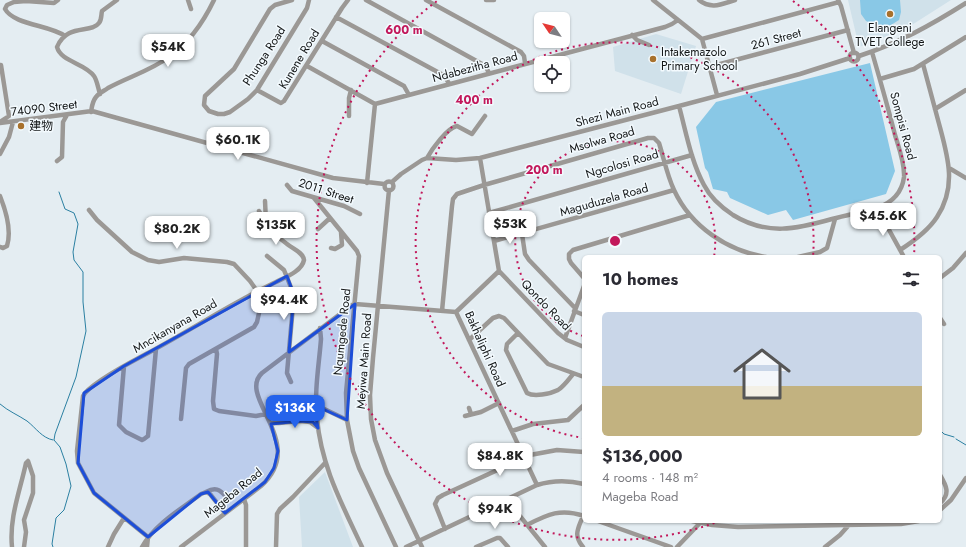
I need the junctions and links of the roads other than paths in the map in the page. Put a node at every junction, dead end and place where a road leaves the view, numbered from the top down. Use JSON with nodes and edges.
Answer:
{"nodes":[{"id":1,"x":58,"y":0,"type":"edge"},
{"id":2,"x":117,"y":0,"type":"edge"},
{"id":3,"x":188,"y":0,"type":"edge"},
{"id":4,"x":214,"y":0,"type":"edge"},
{"id":5,"x":292,"y":0,"type":"edge"},
{"id":6,"x":309,"y":0,"type":"edge"},
{"id":7,"x":348,"y":0,"type":"edge"},
{"id":8,"x":366,"y":0,"type":"edge"},
{"id":9,"x":426,"y":0,"type":"edge"},
{"id":10,"x":486,"y":0,"type":"edge"},
{"id":11,"x":494,"y":0,"type":"edge"},
{"id":12,"x":653,"y":0,"type":"edge"},
{"id":13,"x":699,"y":0,"type":"edge"},
{"id":14,"x":735,"y":0,"type":"edge"},
{"id":15,"x":40,"y":1,"type":"edge"},
{"id":16,"x":838,"y":1,"type":"edge"},
{"id":17,"x":966,"y":3,"type":"edge"},
{"id":18,"x":191,"y":9,"type":"dead end"},
{"id":19,"x":336,"y":17,"type":"junction"},
{"id":20,"x":678,"y":20,"type":"junction"},
{"id":21,"x":848,"y":30,"type":"junction"},
{"id":22,"x":632,"y":35,"type":"junction"},
{"id":23,"x":65,"y":36,"type":"junction"},
{"id":24,"x":966,"y":37,"type":"edge"},
{"id":25,"x":702,"y":39,"type":"junction"},
{"id":26,"x":322,"y":41,"type":"junction"},
{"id":27,"x":649,"y":45,"type":"dead end"},
{"id":28,"x":872,"y":52,"type":"junction"},
{"id":29,"x":854,"y":53,"type":"junction"},
{"id":30,"x":859,"y":56,"type":"junction"},
{"id":31,"x":850,"y":58,"type":"junction"},
{"id":32,"x":525,"y":63,"type":"junction"},
{"id":33,"x":923,"y":64,"type":"junction"},
{"id":34,"x":0,"y":65,"type":"edge"},
{"id":35,"x":306,"y":66,"type":"junction"},
{"id":36,"x":709,"y":67,"type":"junction"},
{"id":37,"x":489,"y":73,"type":"junction"},
{"id":38,"x":880,"y":79,"type":"junction"},
{"id":39,"x":449,"y":84,"type":"junction"},
{"id":40,"x":256,"y":90,"type":"junction"},
{"id":41,"x":351,"y":90,"type":"junction"},
{"id":42,"x":966,"y":90,"type":"edge"},
{"id":43,"x":100,"y":94,"type":"junction"},
{"id":44,"x":409,"y":95,"type":"junction"},
{"id":45,"x":717,"y":95,"type":"junction"},
{"id":46,"x":375,"y":104,"type":"junction"},
{"id":47,"x":679,"y":106,"type":"junction"},
{"id":48,"x":935,"y":109,"type":"junction"},
{"id":49,"x":91,"y":112,"type":"junction"},
{"id":50,"x":67,"y":114,"type":"junction"},
{"id":51,"x":349,"y":116,"type":"dead end"},
{"id":52,"x":485,"y":116,"type":"dead end"},
{"id":53,"x":0,"y":122,"type":"edge"},
{"id":54,"x":13,"y":122,"type":"junction"},
{"id":55,"x":0,"y":154,"type":"edge"},
{"id":56,"x":692,"y":155,"type":"junction"},
{"id":57,"x":427,"y":158,"type":"junction"},
{"id":58,"x":480,"y":158,"type":"junction"},
{"id":59,"x":58,"y":161,"type":"dead end"},
{"id":60,"x":664,"y":163,"type":"junction"},
{"id":61,"x":949,"y":168,"type":"junction"},
{"id":62,"x":966,"y":178,"type":"edge"},
{"id":63,"x":392,"y":182,"type":"junction"},
{"id":64,"x":367,"y":183,"type":"junction"},
{"id":65,"x":384,"y":184,"type":"junction"},
{"id":66,"x":287,"y":185,"type":"dead end"},
{"id":67,"x":484,"y":185,"type":"junction"},
{"id":68,"x":389,"y":190,"type":"junction"},
{"id":69,"x":674,"y":190,"type":"junction"},
{"id":70,"x":0,"y":196,"type":"edge"},
{"id":71,"x":314,"y":198,"type":"junction"},
{"id":72,"x":265,"y":201,"type":"dead end"},
{"id":73,"x":877,"y":208,"type":"junction"},
{"id":74,"x":89,"y":210,"type":"dead end"},
{"id":75,"x":259,"y":211,"type":"dead end"},
{"id":76,"x":489,"y":213,"type":"junction"},
{"id":77,"x":360,"y":214,"type":"dead end"},
{"id":78,"x":690,"y":215,"type":"junction"},
{"id":79,"x":330,"y":218,"type":"junction"},
{"id":80,"x":835,"y":219,"type":"junction"},
{"id":81,"x":266,"y":224,"type":"junction"},
{"id":82,"x":318,"y":229,"type":"dead end"},
{"id":83,"x":341,"y":232,"type":"junction"},
{"id":84,"x":522,"y":234,"type":"junction"},
{"id":85,"x":494,"y":241,"type":"junction"},
{"id":86,"x":0,"y":247,"type":"edge"},
{"id":87,"x":331,"y":248,"type":"dead end"},
{"id":88,"x":900,"y":250,"type":"junction"},
{"id":89,"x":966,"y":253,"type":"edge"},
{"id":90,"x":757,"y":255,"type":"edge"},
{"id":91,"x":807,"y":255,"type":"edge"},
{"id":92,"x":903,"y":255,"type":"edge"},
{"id":93,"x":267,"y":256,"type":"dead end"},
{"id":94,"x":499,"y":271,"type":"junction"},
{"id":95,"x":288,"y":276,"type":"junction"},
{"id":96,"x":582,"y":276,"type":"edge"},
{"id":97,"x":942,"y":276,"type":"edge"},
{"id":98,"x":257,"y":291,"type":"junction"},
{"id":99,"x":582,"y":291,"type":"edge"},
{"id":100,"x":355,"y":304,"type":"junction"},
{"id":101,"x":378,"y":306,"type":"junction"},
{"id":102,"x":575,"y":310,"type":"junction"},
{"id":103,"x":442,"y":311,"type":"junction"},
{"id":104,"x":456,"y":312,"type":"junction"},
{"id":105,"x":582,"y":314,"type":"edge"},
{"id":106,"x":942,"y":321,"type":"edge"},
{"id":107,"x":944,"y":324,"type":"dead end"},
{"id":108,"x":320,"y":328,"type":"junction"},
{"id":109,"x":518,"y":333,"type":"junction"},
{"id":110,"x":565,"y":338,"type":"junction"},
{"id":111,"x":469,"y":340,"type":"junction"},
{"id":112,"x":582,"y":346,"type":"edge"},
{"id":113,"x":156,"y":349,"type":"junction"},
{"id":114,"x":216,"y":349,"type":"junction"},
{"id":115,"x":289,"y":352,"type":"junction"},
{"id":116,"x":124,"y":366,"type":"junction"},
{"id":117,"x":573,"y":374,"type":"junction"},
{"id":118,"x":582,"y":376,"type":"edge"},
{"id":119,"x":291,"y":382,"type":"dead end"},
{"id":120,"x":499,"y":403,"type":"junction"},
{"id":121,"x":316,"y":405,"type":"junction"},
{"id":122,"x":582,"y":407,"type":"edge"},
{"id":123,"x":469,"y":408,"type":"dead end"},
{"id":124,"x":266,"y":414,"type":"junction"},
{"id":125,"x":471,"y":414,"type":"junction"},
{"id":126,"x":465,"y":416,"type":"dead end"},
{"id":127,"x":181,"y":419,"type":"dead end"},
{"id":128,"x":347,"y":420,"type":"junction"},
{"id":129,"x":270,"y":424,"type":"junction"},
{"id":130,"x":318,"y":428,"type":"junction"},
{"id":131,"x":512,"y":431,"type":"junction"},
{"id":132,"x":582,"y":451,"type":"edge"},
{"id":133,"x":524,"y":457,"type":"junction"},
{"id":134,"x":325,"y":463,"type":"junction"},
{"id":135,"x":942,"y":478,"type":"edge"},
{"id":136,"x":966,"y":478,"type":"edge"},
{"id":137,"x":582,"y":484,"type":"edge"},
{"id":138,"x":537,"y":485,"type":"junction"},
{"id":139,"x":204,"y":493,"type":"junction"},
{"id":140,"x":226,"y":497,"type":"dead end"},
{"id":141,"x":244,"y":499,"type":"junction"},
{"id":142,"x":507,"y":500,"type":"junction"},
{"id":143,"x":942,"y":501,"type":"edge"},
{"id":144,"x":942,"y":508,"type":"edge"},
{"id":145,"x":225,"y":513,"type":"junction"},
{"id":146,"x":582,"y":515,"type":"edge"},
{"id":147,"x":124,"y":518,"type":"junction"},
{"id":148,"x":582,"y":521,"type":"edge"},
{"id":149,"x":604,"y":523,"type":"edge"},
{"id":150,"x":700,"y":523,"type":"joint"},
{"id":151,"x":901,"y":523,"type":"edge"},
{"id":152,"x":790,"y":524,"type":"edge"},
{"id":153,"x":527,"y":525,"type":"junction"},
{"id":154,"x":848,"y":526,"type":"junction"},
{"id":155,"x":445,"y":529,"type":"junction"},
{"id":156,"x":148,"y":537,"type":"junction"},
{"id":157,"x":419,"y":541,"type":"junction"},
{"id":158,"x":187,"y":545,"type":"edge"},
{"id":159,"x":12,"y":547,"type":"edge"},
{"id":160,"x":24,"y":547,"type":"edge"},
{"id":161,"x":108,"y":547,"type":"edge"},
{"id":162,"x":142,"y":547,"type":"edge"},
{"id":163,"x":147,"y":547,"type":"edge"},
{"id":164,"x":181,"y":547,"type":"edge"},
{"id":165,"x":246,"y":547,"type":"edge"},
{"id":166,"x":276,"y":547,"type":"edge"},
{"id":167,"x":362,"y":547,"type":"edge"},
{"id":168,"x":396,"y":547,"type":"edge"},
{"id":169,"x":406,"y":547,"type":"edge"},
{"id":170,"x":422,"y":547,"type":"edge"},
{"id":171,"x":476,"y":547,"type":"edge"},
{"id":172,"x":508,"y":547,"type":"edge"},
{"id":173,"x":545,"y":547,"type":"edge"},
{"id":174,"x":583,"y":547,"type":"edge"},
{"id":175,"x":671,"y":547,"type":"edge"},
{"id":176,"x":677,"y":547,"type":"edge"},
{"id":177,"x":825,"y":547,"type":"edge"}],
"edges":[{"from":1,"to":15,"type":"street"},
{"from":2,"to":23,"type":"street"},
{"from":3,"to":18,"type":"street"},
{"from":4,"to":43,"type":"street"},
{"from":5,"to":40,"type":"street","name":"Phunga Road"},
{"from":6,"to":40,"type":"street","name":"Phunga Road"},
{"from":7,"to":19,"type":"street","name":"Kunene Road"},
{"from":8,"to":37,"type":"street"},
{"from":9,"to":32,"type":"street"},
{"from":10,"to":11,"type":"street"},
{"from":12,"to":20,"type":"street"},
{"from":13,"to":14,"type":"street"},
{"from":15,"to":23,"type":"street"},
{"from":16,"to":21,"type":"street"},
{"from":16,"to":25,"type":"street"},
{"from":17,"to":28,"type":"street"},
{"from":19,"to":26,"type":"street","name":"Kunene Road"},
{"from":19,"to":39,"type":"street"},
{"from":20,"to":22,"type":"street","name":"Ndabezitha Road"},
{"from":20,"to":25,"type":"street"},
{"from":21,"to":29,"type":"street"},
{"from":21,"to":36,"type":"street","name":"261 Street"},
{"from":22,"to":27,"type":"street"},
{"from":22,"to":32,"type":"street","name":"Ndabezitha Road"},
{"from":23,"to":43,"type":"street"},
{"from":24,"to":33,"type":"street"},
{"from":25,"to":36,"type":"street"},
{"from":26,"to":35,"type":"street","name":"Kunene Road"},
{"from":26,"to":44,"type":"street"},
{"from":28,"to":30,"type":"street"},
{"from":28,"to":38,"type":"street","name":"Sompisi Road"},
{"from":29,"to":30,"type":"street"},
{"from":29,"to":31,"type":"street"},
{"from":30,"to":31,"type":"street"},
{"from":31,"to":45,"type":"street","name":"Shezi Main Road"},
{"from":32,"to":37,"type":"street","name":"Ndabezitha Road"},
{"from":33,"to":38,"type":"street"},
{"from":33,"to":48,"type":"street"},
{"from":34,"to":53,"type":"street"},
{"from":35,"to":40,"type":"street","name":"Kunene Road"},
{"from":35,"to":41,"type":"street"},
{"from":36,"to":45,"type":"street"},
{"from":37,"to":39,"type":"street","name":"Ndabezitha Road"},
{"from":38,"to":73,"type":"street","name":"Sompisi Road"},
{"from":39,"to":44,"type":"street","name":"Ndabezitha Road"},
{"from":41,"to":46,"type":"street"},
{"from":41,"to":51,"type":"street"},
{"from":42,"to":48,"type":"street"},
{"from":43,"to":49,"type":"street"},
{"from":44,"to":46,"type":"street","name":"Ndabezitha Road"},
{"from":45,"to":47,"type":"street","name":"Shezi Main Road"},
{"from":46,"to":64,"type":"street"},
{"from":47,"to":56,"type":"street","name":"Sompisi Road"},
{"from":47,"to":58,"type":"street","name":"Shezi Main Road"},
{"from":48,"to":61,"type":"street"},
{"from":49,"to":50,"type":"street","name":"74090 Street"},
{"from":49,"to":64,"type":"street"},
{"from":50,"to":54,"type":"street","name":"74090 Street"},
{"from":50,"to":59,"type":"street"},
{"from":52,"to":57,"type":"street"},
{"from":53,"to":54,"type":"street","name":"74090 Street"},
{"from":54,"to":55,"type":"street"},
{"from":56,"to":60,"type":"street","name":"Ngcolosi Road"},
{"from":56,"to":80,"type":"street","name":"Sompisi Road"},
{"from":57,"to":58,"type":"street","name":"Shezi Main Road"},
{"from":57,"to":63,"type":"street"},
{"from":58,"to":67,"type":"street"},
{"from":60,"to":67,"type":"street","name":"Msolwa Road"},
{"from":60,"to":69,"type":"street","name":"Msolwa Road"},
{"from":60,"to":76,"type":"street","name":"Ngcolosi Road"},
{"from":61,"to":62,"type":"street"},
{"from":61,"to":88,"type":"street"},
{"from":63,"to":65,"type":"street"},
{"from":63,"to":68,"type":"street"},
{"from":64,"to":65,"type":"street"},
{"from":65,"to":68,"type":"street"},
{"from":66,"to":71,"type":"street","name":"2011 Street"},
{"from":67,"to":76,"type":"street"},
{"from":67,"to":103,"type":"street","name":"Msolwa Road"},
{"from":68,"to":101,"type":"street","name":"Meyiwa Main Road"},
{"from":69,"to":78,"type":"street","name":"Msolwa Road"},
{"from":69,"to":84,"type":"street","name":"Maguduzela Road"},
{"from":70,"to":86,"type":"street"},
{"from":71,"to":77,"type":"street","name":"2011 Street"},
{"from":71,"to":79,"type":"street","name":"Nqumgede Road"},
{"from":72,"to":81,"type":"street"},
{"from":73,"to":80,"type":"street","name":"Sompisi Road"},
{"from":73,"to":88,"type":"street"},
{"from":74,"to":98,"type":"street"},
{"from":75,"to":81,"type":"street"},
{"from":76,"to":85,"type":"street"},
{"from":78,"to":90,"type":"street","name":"Msolwa Road"},
{"from":78,"to":96,"type":"street"},
{"from":79,"to":82,"type":"street"},
{"from":79,"to":83,"type":"street","name":"Nqumgede Road"},
{"from":80,"to":91,"type":"street"},
{"from":81,"to":95,"type":"street","name":"Mncikanyana Road"},
{"from":83,"to":87,"type":"street"},
{"from":83,"to":100,"type":"street","name":"Nqumgede Road"},
{"from":84,"to":85,"type":"street","name":"Maguduzela Road"},
{"from":84,"to":102,"type":"street"},
{"from":85,"to":94,"type":"street"},
{"from":88,"to":92,"type":"street"},
{"from":89,"to":97,"type":"street"},
{"from":93,"to":95,"type":"street"},
{"from":94,"to":104,"type":"street","name":"Bakhaliphi Road"},
{"from":94,"to":110,"type":"street","name":"Qondo Road"},
{"from":95,"to":98,"type":"street","name":"Mncikanyana Road"},
{"from":95,"to":115,"type":"street"},
{"from":98,"to":113,"type":"street","name":"Mncikanyana Road"},
{"from":98,"to":114,"type":"street"},
{"from":99,"to":102,"type":"street"},
{"from":100,"to":101,"type":"street"},
{"from":100,"to":108,"type":"street","name":"Mageba Road"},
{"from":100,"to":128,"type":"street","name":"Nqumgede Road"},
{"from":101,"to":103,"type":"street"},
{"from":101,"to":157,"type":"street","name":"Meyiwa Main Road"},
{"from":102,"to":105,"type":"street"},
{"from":102,"to":110,"type":"street"},
{"from":103,"to":104,"type":"street"},
{"from":104,"to":111,"type":"street","name":"Bakhaliphi Road"},
{"from":106,"to":107,"type":"street"},
{"from":108,"to":115,"type":"street","name":"Mageba Road"},
{"from":108,"to":121,"type":"street"},
{"from":109,"to":111,"type":"street"},
{"from":109,"to":117,"type":"street"},
{"from":109,"to":117,"type":"street"},
{"from":110,"to":112,"type":"street","name":"Qondo Road"},
{"from":111,"to":120,"type":"street","name":"Bakhaliphi Road"},
{"from":113,"to":116,"type":"street","name":"Mncikanyana Road"},
{"from":113,"to":116,"type":"street"},
{"from":114,"to":124,"type":"street"},
{"from":114,"to":127,"type":"street"},
{"from":115,"to":119,"type":"street"},
{"from":115,"to":124,"type":"street","name":"Mageba Road"},
{"from":116,"to":147,"type":"street","name":"Mncikanyana Road"},
{"from":117,"to":118,"type":"street"},
{"from":120,"to":125,"type":"street"},
{"from":120,"to":131,"type":"street","name":"Bakhaliphi Road"},
{"from":121,"to":128,"type":"street"},
{"from":121,"to":130,"type":"street"},
{"from":122,"to":131,"type":"street"},
{"from":123,"to":125,"type":"street"},
{"from":124,"to":129,"type":"street","name":"Mageba Road"},
{"from":125,"to":126,"type":"street"},
{"from":128,"to":168,"type":"street","name":"Nqumgede Road"},
{"from":129,"to":130,"type":"street"},
{"from":129,"to":141,"type":"street","name":"Mageba Road"},
{"from":130,"to":134,"type":"street"},
{"from":131,"to":133,"type":"street","name":"Bakhaliphi Road"},
{"from":132,"to":133,"type":"street"},
{"from":133,"to":138,"type":"street","name":"Bakhaliphi Road"},
{"from":133,"to":155,"type":"street"},
{"from":134,"to":166,"type":"street"},
{"from":134,"to":167,"type":"street"},
{"from":135,"to":143,"type":"street"},
{"from":136,"to":144,"type":"street"},
{"from":137,"to":138,"type":"street"},
{"from":138,"to":142,"type":"street"},
{"from":139,"to":140,"type":"street"},
{"from":139,"to":145,"type":"street"},
{"from":139,"to":156,"type":"street"},
{"from":141,"to":145,"type":"street","name":"Mageba Road"},
{"from":141,"to":165,"type":"street"},
{"from":142,"to":153,"type":"street"},
{"from":142,"to":155,"type":"street"},
{"from":145,"to":158,"type":"street","name":"Mageba Road"},
{"from":146,"to":153,"type":"street"},
{"from":147,"to":156,"type":"street","name":"Mncikanyana Road"},
{"from":147,"to":161,"type":"street"},
{"from":148,"to":174,"type":"street"},
{"from":149,"to":175,"type":"street"},
{"from":150,"to":152,"type":"street"},
{"from":150,"to":176,"type":"street"},
{"from":151,"to":154,"type":"street"},
{"from":152,"to":154,"type":"street"},
{"from":153,"to":173,"type":"street"},
{"from":154,"to":177,"type":"street"},
{"from":155,"to":157,"type":"street"},
{"from":156,"to":162,"type":"street"},
{"from":156,"to":163,"type":"street"},
{"from":157,"to":169,"type":"street"},
{"from":157,"to":170,"type":"street","name":"Meyiwa Main Road"},
{"from":158,"to":164,"type":"street","name":"Mageba Road"},
{"from":159,"to":160,"type":"street"},
{"from":171,"to":172,"type":"street"}]}
